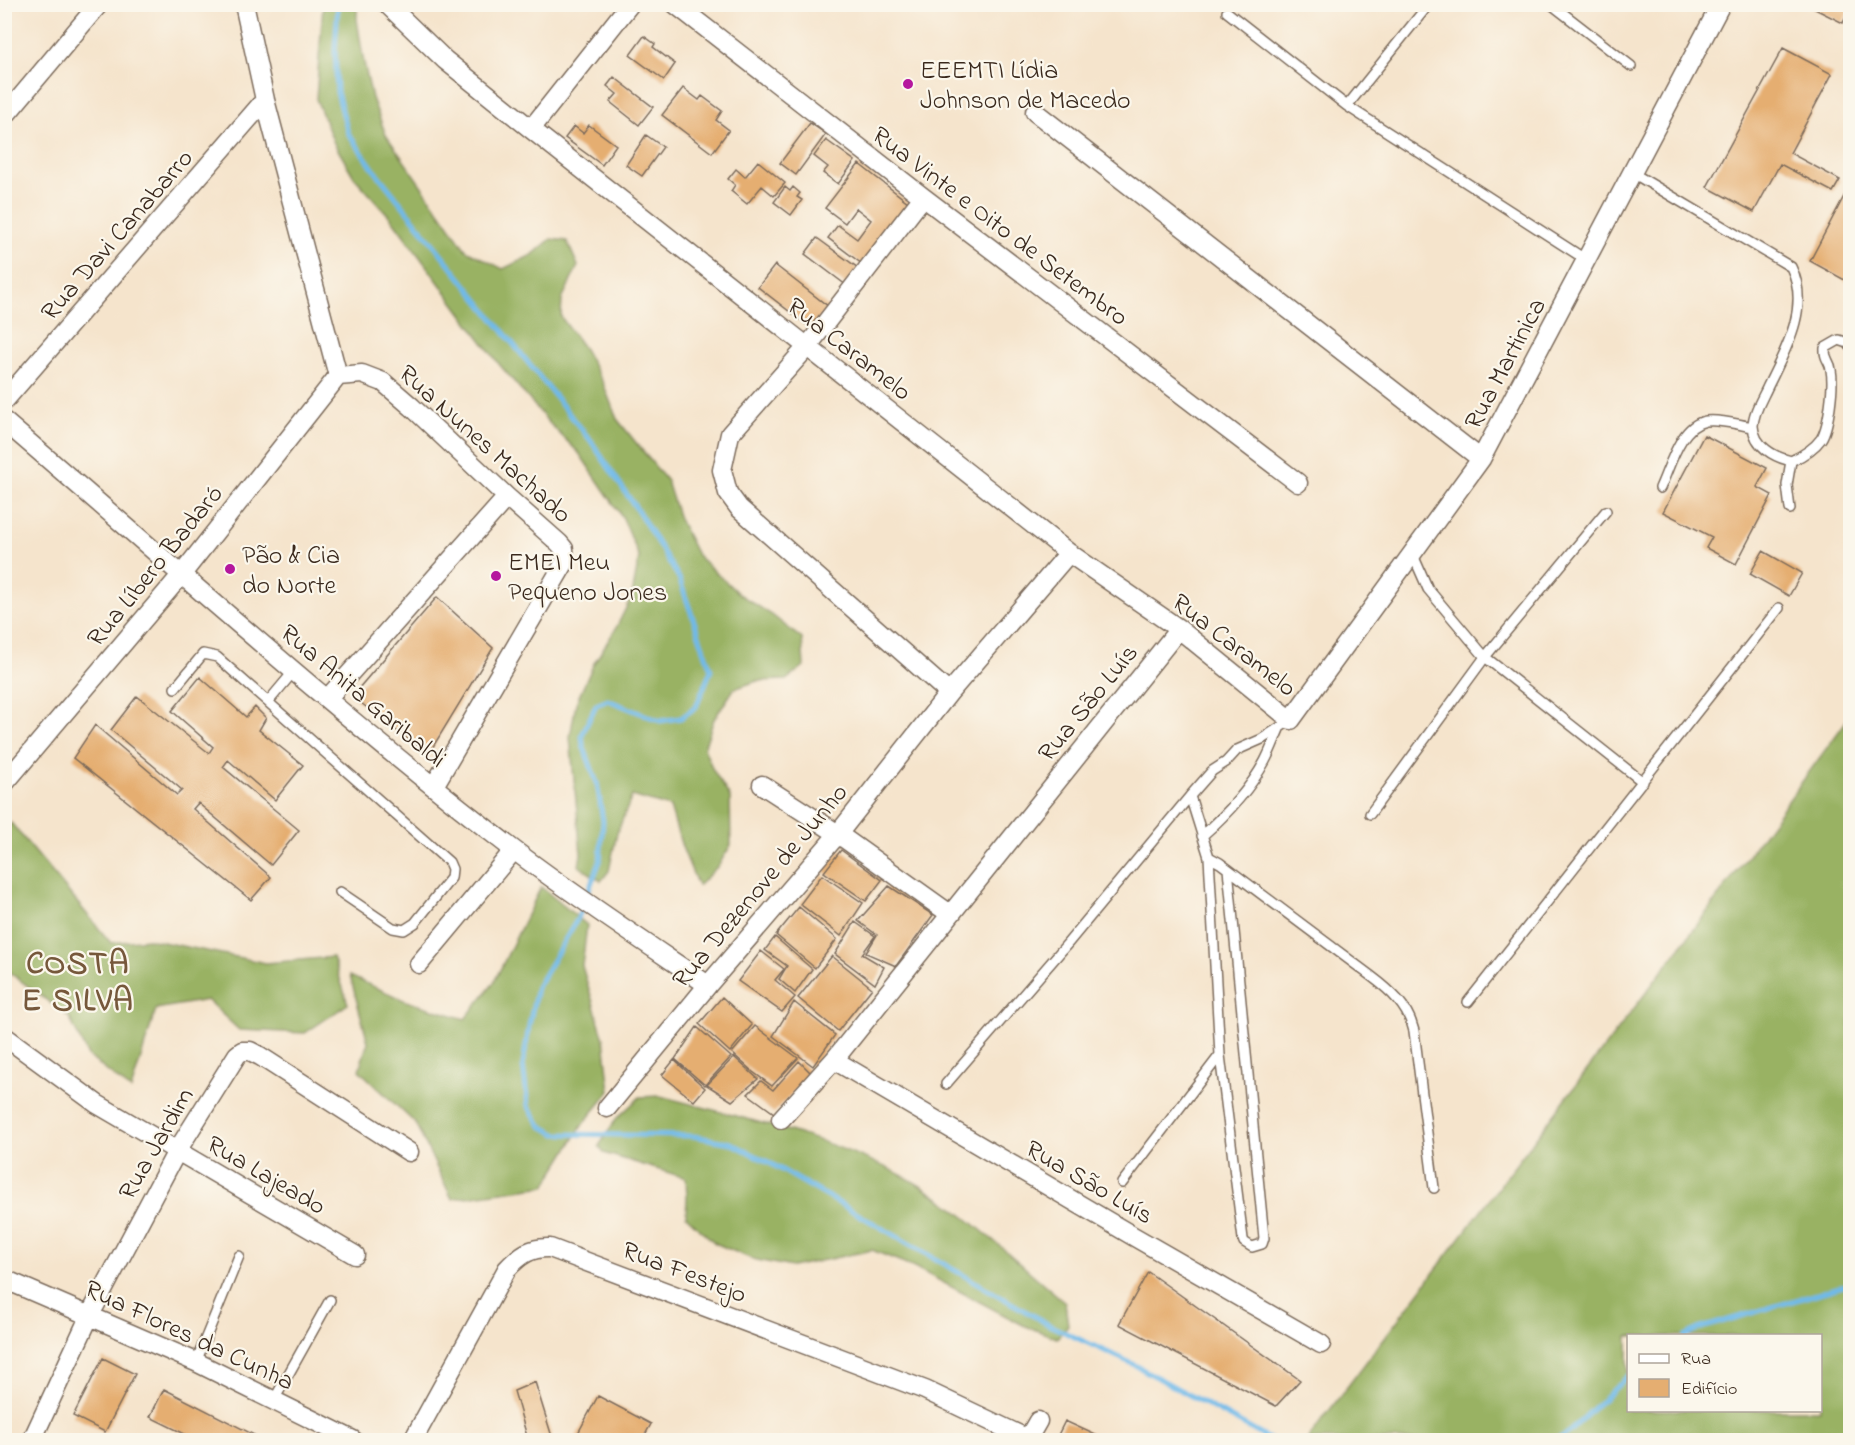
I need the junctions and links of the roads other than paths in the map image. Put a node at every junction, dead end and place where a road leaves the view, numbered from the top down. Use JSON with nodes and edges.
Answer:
{"nodes":[{"id":1,"x":99,"y":4,"type":"edge"},
{"id":2,"x":244,"y":4,"type":"edge"},
{"id":3,"x":387,"y":4,"type":"edge"},
{"id":4,"x":630,"y":4,"type":"edge"},
{"id":5,"x":675,"y":4,"type":"edge"},
{"id":6,"x":1429,"y":4,"type":"edge"},
{"id":7,"x":1551,"y":4,"type":"edge"},
{"id":8,"x":1721,"y":4,"type":"edge"},
{"id":9,"x":1227,"y":12,"type":"dead end"},
{"id":10,"x":1632,"y":66,"type":"dead end"},
{"id":11,"x":265,"y":100,"type":"junction"},
{"id":12,"x":1347,"y":106,"type":"junction"},
{"id":13,"x":1035,"y":112,"type":"dead end"},
{"id":14,"x":4,"y":117,"type":"edge"},
{"id":15,"x":531,"y":129,"type":"junction"},
{"id":16,"x":1632,"y":172,"type":"junction"},
{"id":17,"x":923,"y":197,"type":"junction"},
{"id":18,"x":1588,"y":261,"type":"junction"},
{"id":19,"x":1851,"y":346,"type":"edge"},
{"id":20,"x":807,"y":347,"type":"junction"},
{"id":21,"x":338,"y":376,"type":"junction"},
{"id":22,"x":4,"y":401,"type":"edge"},
{"id":23,"x":4,"y":421,"type":"edge"},
{"id":24,"x":1753,"y":427,"type":"junction"},
{"id":25,"x":1481,"y":459,"type":"junction"},
{"id":26,"x":1791,"y":461,"type":"junction"},
{"id":27,"x":1298,"y":483,"type":"dead end"},
{"id":28,"x":1659,"y":488,"type":"dead end"},
{"id":29,"x":507,"y":497,"type":"junction"},
{"id":30,"x":1790,"y":509,"type":"dead end"},
{"id":31,"x":1606,"y":511,"type":"dead end"},
{"id":32,"x":1069,"y":553,"type":"junction"},
{"id":33,"x":1413,"y":555,"type":"junction"},
{"id":34,"x":182,"y":574,"type":"junction"},
{"id":35,"x":1779,"y":608,"type":"dead end"},
{"id":36,"x":1179,"y":629,"type":"junction"},
{"id":37,"x":1485,"y":657,"type":"junction"},
{"id":38,"x":294,"y":671,"type":"junction"},
{"id":39,"x":176,"y":688,"type":"dead end"},
{"id":40,"x":949,"y":693,"type":"junction"},
{"id":41,"x":327,"y":699,"type":"junction"},
{"id":42,"x":268,"y":702,"type":"junction"},
{"id":43,"x":1285,"y":723,"type":"junction"},
{"id":44,"x":1643,"y":782,"type":"junction"},
{"id":45,"x":4,"y":784,"type":"edge"},
{"id":46,"x":762,"y":785,"type":"dead end"},
{"id":47,"x":434,"y":786,"type":"junction"},
{"id":48,"x":1190,"y":796,"type":"junction"},
{"id":49,"x":1370,"y":814,"type":"dead end"},
{"id":50,"x":838,"y":834,"type":"junction"},
{"id":51,"x":1202,"y":836,"type":"junction"},
{"id":52,"x":514,"y":850,"type":"junction"},
{"id":53,"x":1209,"y":857,"type":"junction"},
{"id":54,"x":1228,"y":869,"type":"junction"},
{"id":55,"x":340,"y":892,"type":"dead end"},
{"id":56,"x":950,"y":914,"type":"junction"},
{"id":57,"x":419,"y":964,"type":"dead end"},
{"id":58,"x":708,"y":985,"type":"junction"},
{"id":59,"x":1468,"y":1002,"type":"dead end"},
{"id":60,"x":4,"y":1036,"type":"edge"},
{"id":61,"x":1220,"y":1055,"type":"junction"},
{"id":62,"x":834,"y":1060,"type":"junction"},
{"id":63,"x":946,"y":1084,"type":"dead end"},
{"id":64,"x":607,"y":1108,"type":"dead end"},
{"id":65,"x":781,"y":1119,"type":"dead end"},
{"id":66,"x":177,"y":1151,"type":"junction"},
{"id":67,"x":409,"y":1152,"type":"dead end"},
{"id":68,"x":1122,"y":1183,"type":"dead end"},
{"id":69,"x":1434,"y":1188,"type":"dead end"},
{"id":70,"x":355,"y":1255,"type":"dead end"},
{"id":71,"x":239,"y":1256,"type":"dead end"},
{"id":72,"x":4,"y":1279,"type":"edge"},
{"id":73,"x":330,"y":1299,"type":"dead end"},
{"id":74,"x":90,"y":1315,"type":"junction"},
{"id":75,"x":1321,"y":1344,"type":"dead end"},
{"id":76,"x":196,"y":1362,"type":"junction"},
{"id":77,"x":274,"y":1400,"type":"junction"},
{"id":78,"x":1038,"y":1421,"type":"dead end"},
{"id":79,"x":32,"y":1440,"type":"edge"},
{"id":80,"x":353,"y":1440,"type":"edge"},
{"id":81,"x":413,"y":1440,"type":"edge"},
{"id":82,"x":1027,"y":1440,"type":"edge"}],
"edges":[{"from":1,"to":14,"type":"street"},
{"from":2,"to":11,"type":"street"},
{"from":3,"to":15,"type":"street","name":"Rua Caramelo"},
{"from":4,"to":15,"type":"street"},
{"from":5,"to":17,"type":"street","name":"Rua Vinte e Oito de Setembro"},
{"from":6,"to":12,"type":"lane"},
{"from":7,"to":10,"type":"lane"},
{"from":8,"to":16,"type":"street","name":"Rua Martinica"},
{"from":9,"to":12,"type":"lane"},
{"from":11,"to":21,"type":"street"},
{"from":11,"to":22,"type":"street","name":"Rua Davi Canabarro"},
{"from":12,"to":18,"type":"lane"},
{"from":13,"to":25,"type":"street"},
{"from":15,"to":20,"type":"street","name":"Rua Caramelo"},
{"from":16,"to":18,"type":"street","name":"Rua Martinica"},
{"from":16,"to":24,"type":"lane"},
{"from":17,"to":20,"type":"street"},
{"from":17,"to":27,"type":"street","name":"Rua Vinte e Oito de Setembro"},
{"from":18,"to":25,"type":"street","name":"Rua Martinica"},
{"from":19,"to":26,"type":"lane"},
{"from":20,"to":32,"type":"street","name":"Rua Caramelo"},
{"from":20,"to":40,"type":"street"},
{"from":21,"to":29,"type":"street","name":"Rua Nunes Machado"},
{"from":21,"to":34,"type":"street","name":"Rua Líbero Badaró"},
{"from":23,"to":34,"type":"street","name":"Rua Anita Garibaldi"},
{"from":24,"to":26,"type":"lane"},
{"from":24,"to":28,"type":"lane"},
{"from":25,"to":33,"type":"street","name":"Rua Martinica"},
{"from":26,"to":30,"type":"lane"},
{"from":29,"to":41,"type":"street"},
{"from":29,"to":47,"type":"street","name":"Rua Nunes Machado"},
{"from":31,"to":37,"type":"lane"},
{"from":32,"to":36,"type":"street","name":"Rua Caramelo"},
{"from":32,"to":40,"type":"street","name":"Rua Dezenove de Junho"},
{"from":33,"to":37,"type":"lane"},
{"from":33,"to":43,"type":"street","name":"Rua Martinica"},
{"from":34,"to":38,"type":"street","name":"Rua Anita Garibaldi"},
{"from":34,"to":45,"type":"street","name":"Rua Líbero Badaró"},
{"from":35,"to":44,"type":"lane"},
{"from":36,"to":43,"type":"street","name":"Rua Caramelo"},
{"from":36,"to":56,"type":"street","name":"Rua São Luís"},
{"from":37,"to":44,"type":"lane"},
{"from":37,"to":49,"type":"lane"},
{"from":38,"to":41,"type":"street","name":"Rua Anita Garibaldi"},
{"from":38,"to":42,"type":"lane"},
{"from":39,"to":42,"type":"lane"},
{"from":40,"to":50,"type":"street","name":"Rua Dezenove de Junho"},
{"from":41,"to":47,"type":"street","name":"Rua Anita Garibaldi"},
{"from":42,"to":55,"type":"lane"},
{"from":43,"to":48,"type":"lane"},
{"from":43,"to":51,"type":"lane"},
{"from":44,"to":59,"type":"lane"},
{"from":46,"to":50,"type":"street"},
{"from":47,"to":52,"type":"street","name":"Rua Anita Garibaldi"},
{"from":48,"to":51,"type":"lane"},
{"from":48,"to":63,"type":"lane"},
{"from":50,"to":56,"type":"street"},
{"from":50,"to":58,"type":"street","name":"Rua Dezenove de Junho"},
{"from":51,"to":53,"type":"lane"},
{"from":52,"to":57,"type":"street"},
{"from":52,"to":58,"type":"street","name":"Rua Anita Garibaldi"},
{"from":53,"to":54,"type":"lane"},
{"from":53,"to":61,"type":"lane"},
{"from":54,"to":61,"type":"lane"},
{"from":54,"to":69,"type":"lane"},
{"from":56,"to":62,"type":"street","name":"Rua São Luís"},
{"from":58,"to":64,"type":"street","name":"Rua Dezenove de Junho"},
{"from":60,"to":66,"type":"street","name":"Rua Lajeado"},
{"from":61,"to":68,"type":"lane"},
{"from":62,"to":65,"type":"street","name":"Rua São Luís"},
{"from":62,"to":75,"type":"street","name":"Rua São Luís"},
{"from":66,"to":67,"type":"street","name":"Rua Jardim"},
{"from":66,"to":70,"type":"street","name":"Rua Lajeado"},
{"from":66,"to":74,"type":"street","name":"Rua Jardim"},
{"from":71,"to":76,"type":"lane"},
{"from":72,"to":74,"type":"street","name":"Rua Flores da Cunha"},
{"from":73,"to":77,"type":"lane"},
{"from":74,"to":76,"type":"street","name":"Rua Flores da Cunha"},
{"from":74,"to":79,"type":"street","name":"Rua Jardim"},
{"from":76,"to":77,"type":"street","name":"Rua Flores da Cunha"},
{"from":77,"to":80,"type":"street","name":"Rua Flores da Cunha"},
{"from":78,"to":82,"type":"street"},
{"from":81,"to":82,"type":"street","name":"Rua Festejo"}]}
